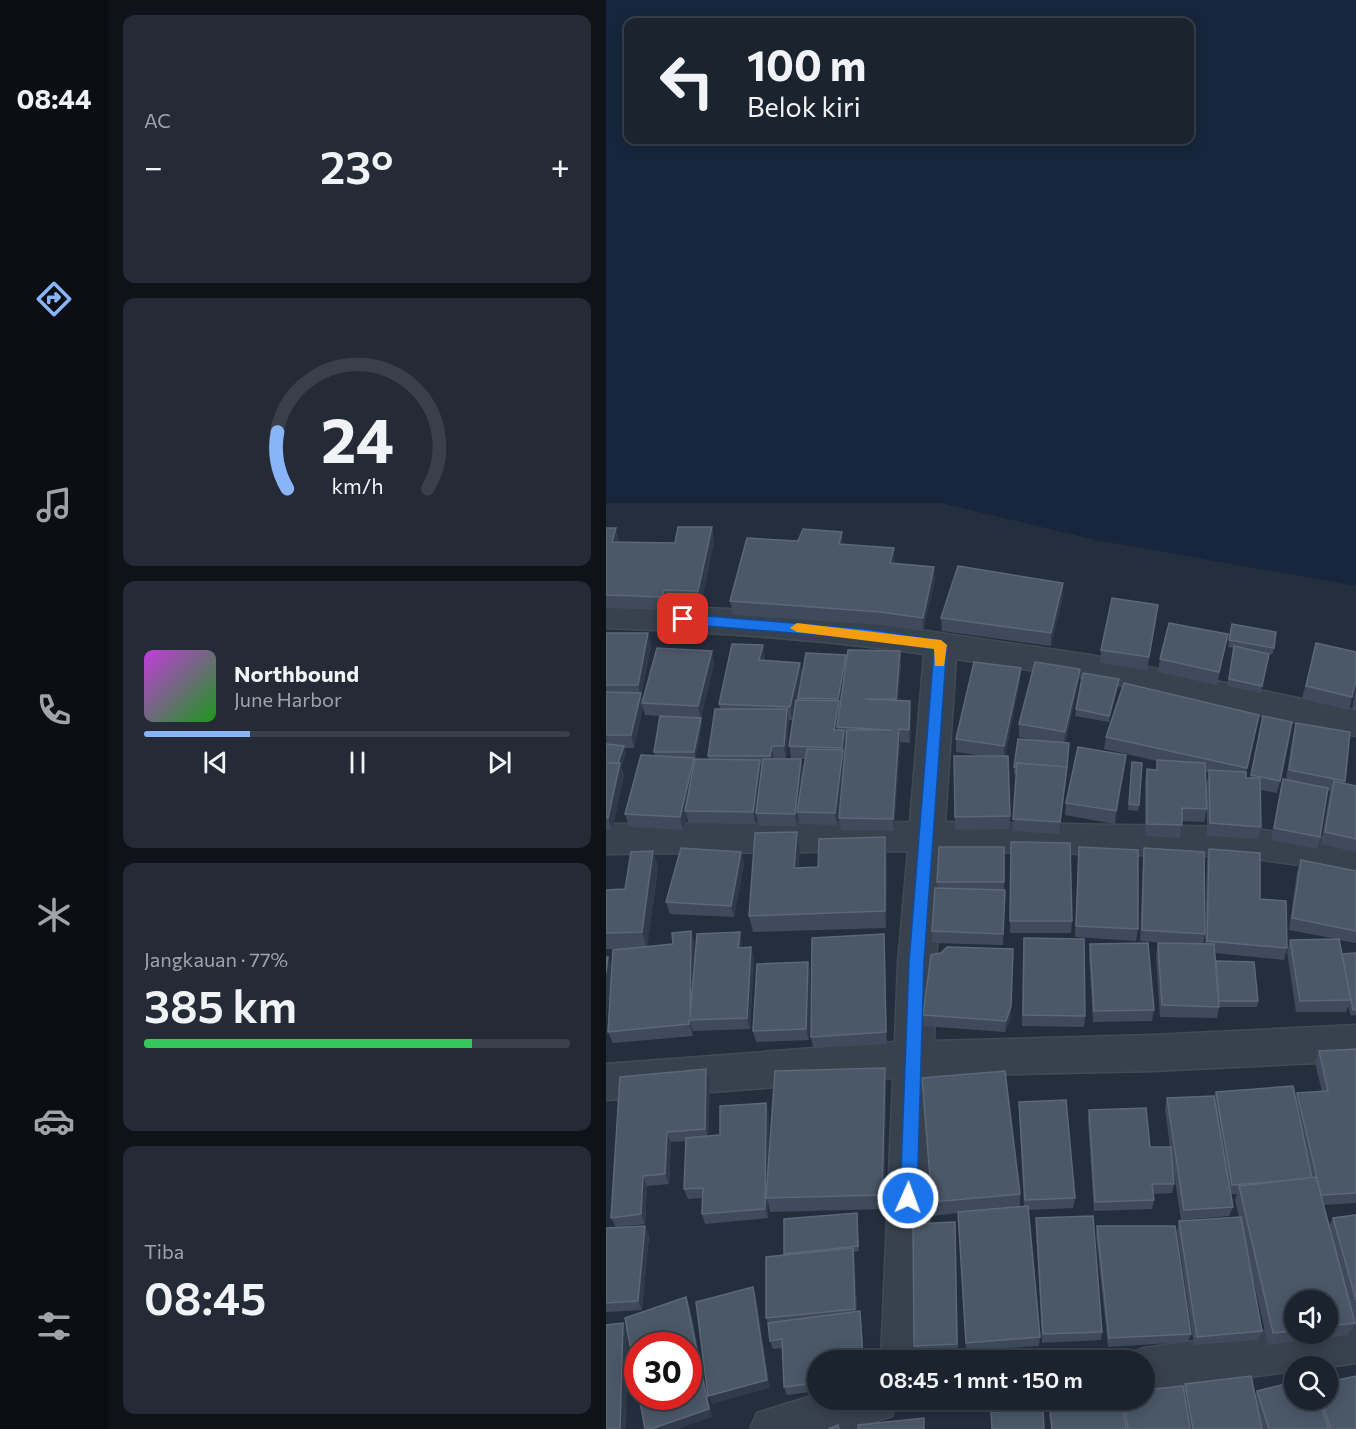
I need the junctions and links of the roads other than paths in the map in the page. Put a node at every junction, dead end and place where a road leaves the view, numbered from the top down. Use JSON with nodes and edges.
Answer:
{"nodes":[{"id":1,"x":606,"y":616,"type":"edge"},
{"id":2,"x":941,"y":645,"type":"junction"},
{"id":3,"x":1356,"y":723,"type":"edge"},
{"id":4,"x":926,"y":836,"type":"junction"},
{"id":5,"x":606,"y":839,"type":"edge"},
{"id":6,"x":1356,"y":858,"type":"edge"},
{"id":7,"x":1356,"y":1043,"type":"edge"},
{"id":8,"x":913,"y":1059,"type":"junction"},
{"id":9,"x":606,"y":1082,"type":"edge"},
{"id":10,"x":1356,"y":1341,"type":"edge"},
{"id":11,"x":903,"y":1350,"type":"edge"},
{"id":12,"x":1155,"y":1368,"type":"edge"},
{"id":13,"x":840,"y":1410,"type":"edge"},
{"id":14,"x":773,"y":1429,"type":"edge"}],
"edges":[{"from":1,"to":2,"type":"street"},
{"from":2,"to":3,"type":"street"},
{"from":2,"to":4,"type":"street"},
{"from":4,"to":5,"type":"street"},
{"from":4,"to":6,"type":"street"},
{"from":4,"to":8,"type":"street"},
{"from":7,"to":8,"type":"street"},
{"from":8,"to":9,"type":"street"},
{"from":8,"to":11,"type":"street"},
{"from":10,"to":12,"type":"street"},
{"from":13,"to":14,"type":"street"}]}
